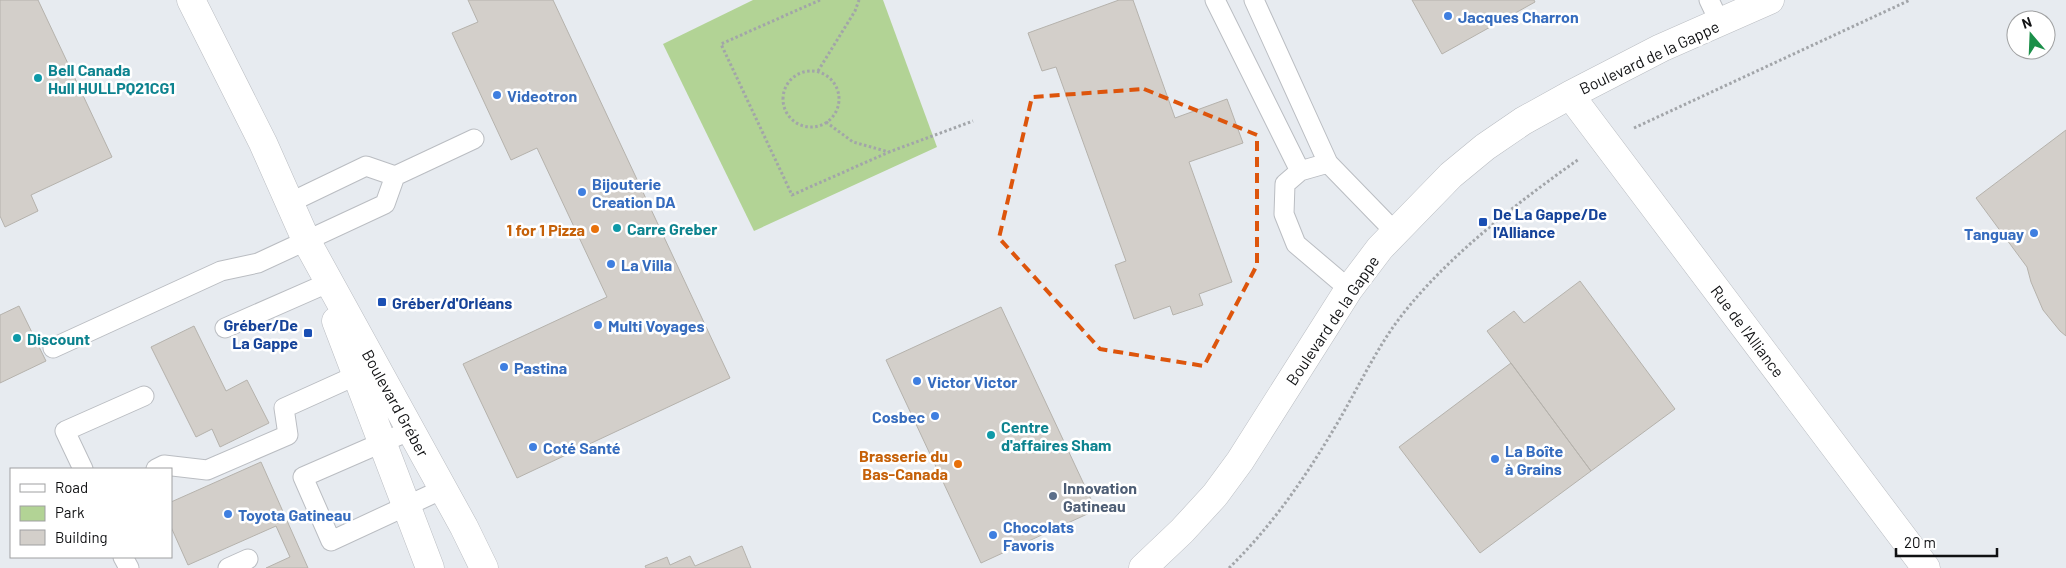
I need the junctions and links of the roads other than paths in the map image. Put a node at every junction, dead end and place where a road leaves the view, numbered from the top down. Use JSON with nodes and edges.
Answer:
{"nodes":[{"id":1,"x":191,"y":0,"type":"edge"},
{"id":2,"x":1215,"y":0,"type":"edge"},
{"id":3,"x":1254,"y":0,"type":"edge"},
{"id":4,"x":1770,"y":0,"type":"edge"},
{"id":5,"x":1714,"y":11,"type":"edge"},
{"id":6,"x":1570,"y":95,"type":"junction"},
{"id":7,"x":474,"y":139,"type":"dead end"},
{"id":8,"x":1328,"y":162,"type":"junction"},
{"id":9,"x":1300,"y":171,"type":"junction"},
{"id":10,"x":395,"y":176,"type":"junction"},
{"id":11,"x":289,"y":203,"type":"junction"},
{"id":12,"x":1395,"y":232,"type":"junction"},
{"id":13,"x":306,"y":240,"type":"junction"},
{"id":14,"x":326,"y":283,"type":"junction"},
{"id":15,"x":1349,"y":289,"type":"junction"},
{"id":16,"x":225,"y":328,"type":"dead end"},
{"id":17,"x":53,"y":348,"type":"dead end"},
{"id":18,"x":366,"y":371,"type":"junction"},
{"id":19,"x":144,"y":396,"type":"dead end"},
{"id":20,"x":411,"y":430,"type":"junction"},
{"id":21,"x":381,"y":443,"type":"junction"},
{"id":22,"x":83,"y":468,"type":"edge"},
{"id":23,"x":158,"y":468,"type":"edge"},
{"id":24,"x":444,"y":489,"type":"junction"},
{"id":25,"x":406,"y":507,"type":"junction"},
{"id":26,"x":248,"y":559,"type":"dead end"},
{"id":27,"x":228,"y":568,"type":"edge"},
{"id":28,"x":430,"y":568,"type":"edge"},
{"id":29,"x":484,"y":568,"type":"edge"},
{"id":30,"x":1143,"y":568,"type":"edge"},
{"id":31,"x":1926,"y":568,"type":"edge"}],
"edges":[{"from":1,"to":11,"type":"street","name":"Boulevard Gréber"},
{"from":2,"to":9,"type":"lane"},
{"from":3,"to":8,"type":"lane"},
{"from":4,"to":5,"type":"street","name":"Boulevard de la Gappe"},
{"from":5,"to":6,"type":"street","name":"Boulevard de la Gappe"},
{"from":6,"to":12,"type":"street","name":"Boulevard de la Gappe"},
{"from":6,"to":31,"type":"street","name":"Rue de l'Alliance"},
{"from":7,"to":10,"type":"lane"},
{"from":8,"to":9,"type":"lane"},
{"from":8,"to":12,"type":"lane"},
{"from":9,"to":15,"type":"lane"},
{"from":10,"to":11,"type":"lane"},
{"from":10,"to":13,"type":"lane"},
{"from":11,"to":13,"type":"street","name":"Boulevard Gréber"},
{"from":12,"to":15,"type":"street","name":"Boulevard de la Gappe"},
{"from":13,"to":14,"type":"street","name":"Boulevard Gréber"},
{"from":13,"to":17,"type":"lane"},
{"from":14,"to":16,"type":"lane"},
{"from":14,"to":18,"type":"street","name":"Boulevard Gréber"},
{"from":15,"to":30,"type":"street","name":"Boulevard de la Gappe"},
{"from":18,"to":20,"type":"street","name":"Boulevard Gréber"},
{"from":18,"to":21,"type":"street","name":"Boulevard Gréber"},
{"from":18,"to":23,"type":"lane"},
{"from":19,"to":22,"type":"lane"},
{"from":20,"to":21,"type":"lane"},
{"from":20,"to":24,"type":"street","name":"Boulevard Gréber"},
{"from":21,"to":25,"type":"street","name":"Boulevard Gréber"},
{"from":21,"to":25,"type":"lane"},
{"from":24,"to":25,"type":"lane"},
{"from":24,"to":29,"type":"street","name":"Boulevard Gréber"},
{"from":25,"to":28,"type":"street","name":"Boulevard Gréber"},
{"from":26,"to":27,"type":"lane"}]}
